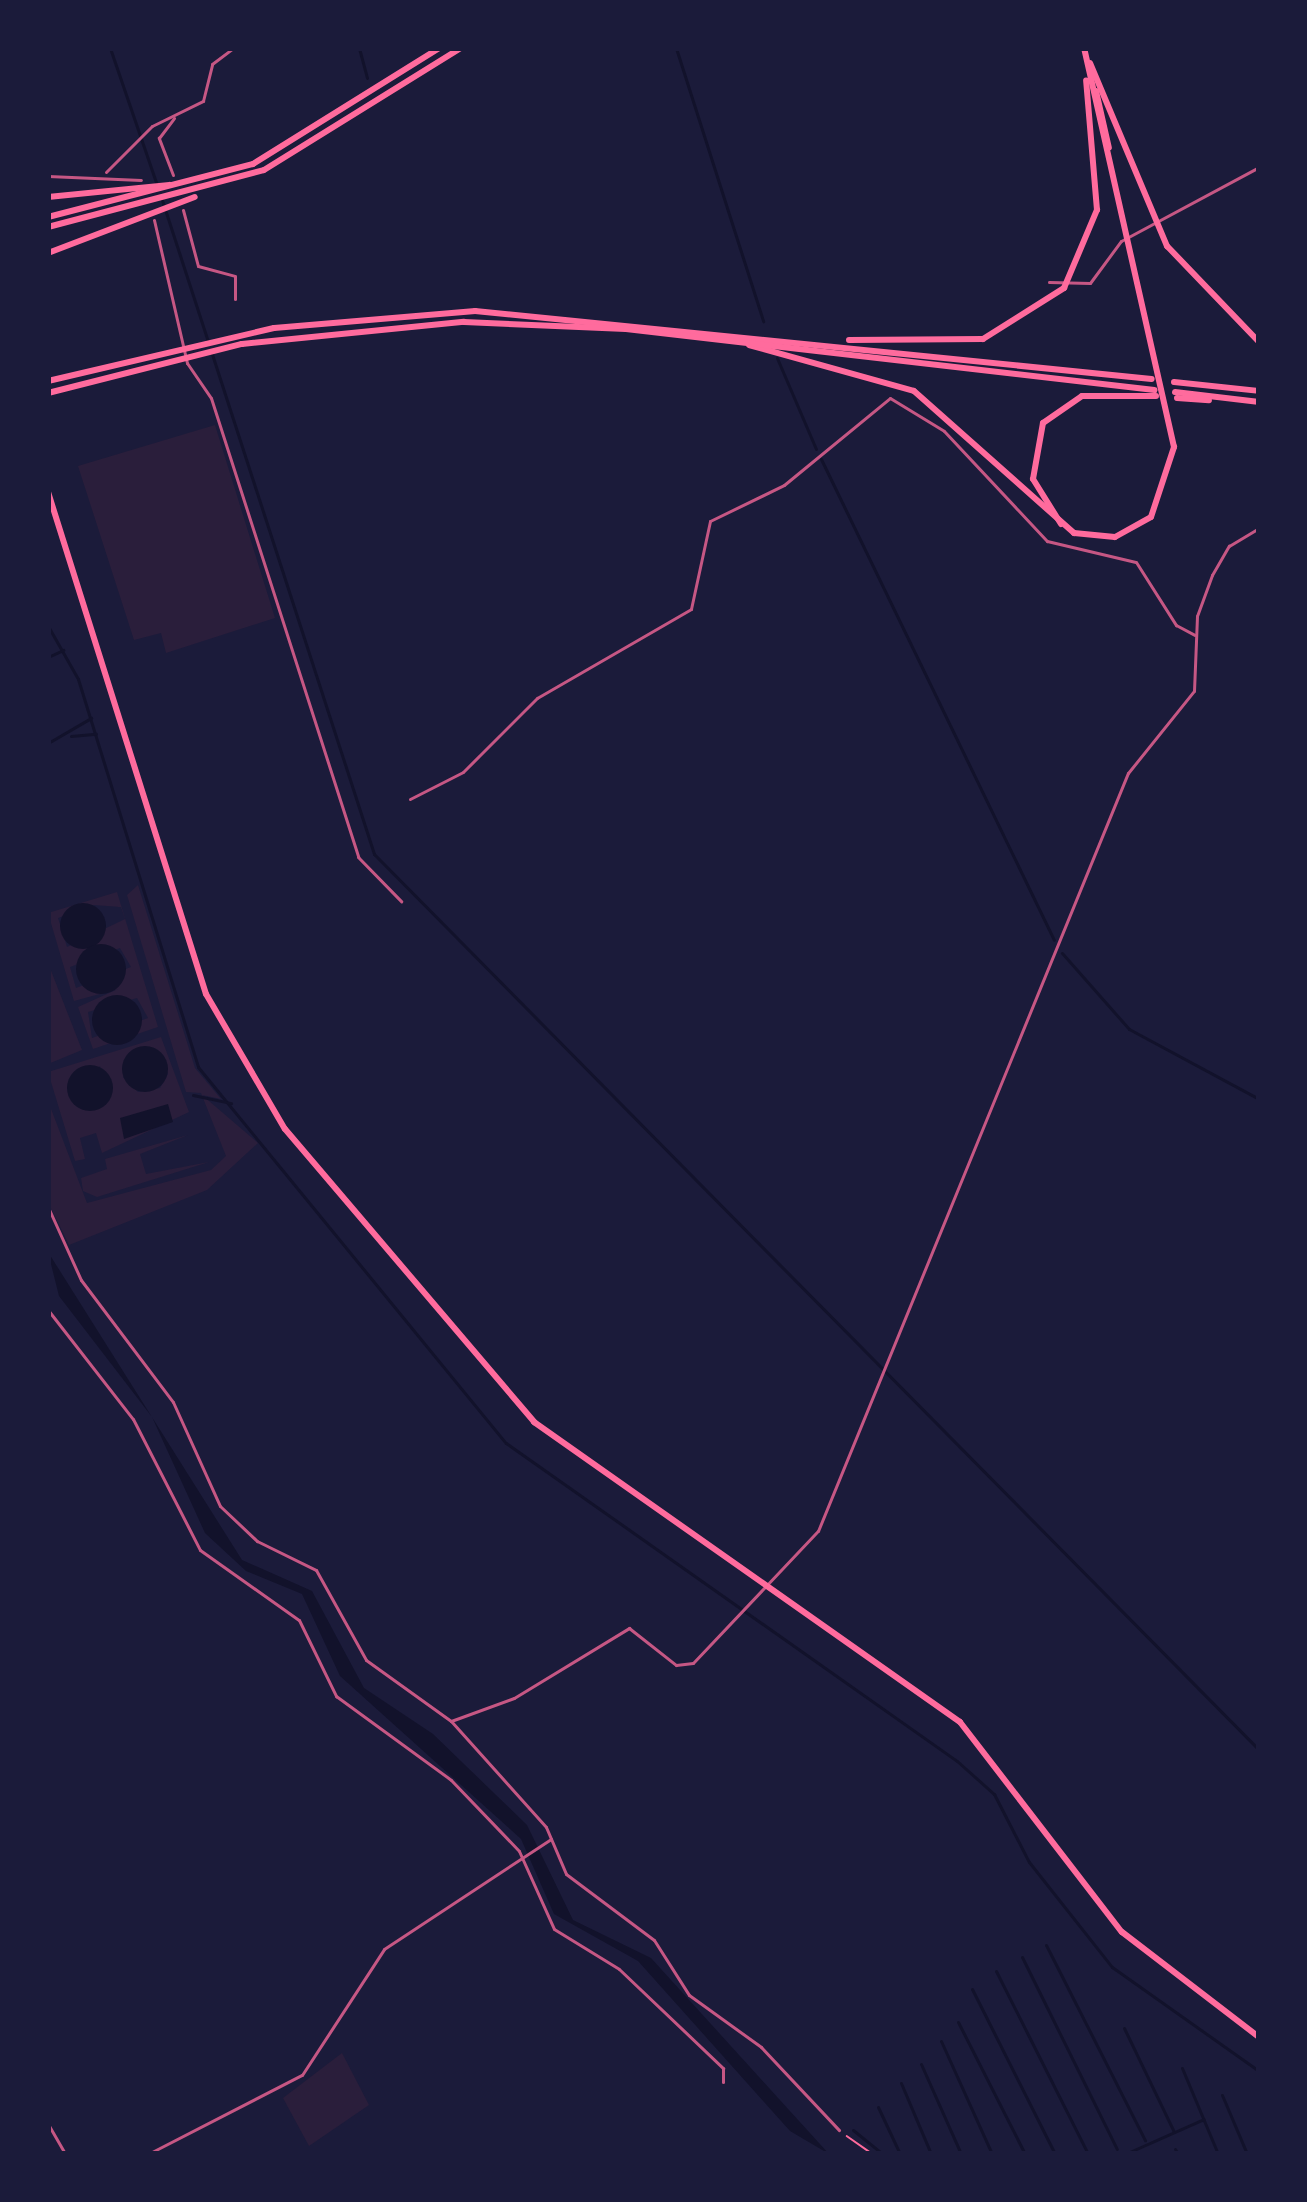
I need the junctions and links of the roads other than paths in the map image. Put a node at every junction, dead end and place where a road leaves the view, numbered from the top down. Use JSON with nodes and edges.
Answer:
{"nodes":[{"id":1,"x":233,"y":48,"type":"edge"},
{"id":2,"x":439,"y":48,"type":"edge"},
{"id":3,"x":461,"y":48,"type":"edge"},
{"id":4,"x":1085,"y":50,"type":"edge"},
{"id":5,"x":176,"y":117,"type":"junction"},
{"id":6,"x":1259,"y":167,"type":"edge"},
{"id":7,"x":106,"y":172,"type":"junction"},
{"id":8,"x":172,"y":175,"type":"dead end"},
{"id":9,"x":48,"y":176,"type":"edge"},
{"id":10,"x":140,"y":191,"type":"junction"},
{"id":11,"x":203,"y":192,"type":"junction"},
{"id":12,"x":48,"y":197,"type":"edge"},
{"id":13,"x":183,"y":210,"type":"dead end"},
{"id":14,"x":150,"y":218,"type":"junction"},
{"id":15,"x":50,"y":221,"type":"edge"},
{"id":16,"x":48,"y":253,"type":"edge"},
{"id":17,"x":1048,"y":282,"type":"dead end"},
{"id":18,"x":235,"y":299,"type":"dead end"},
{"id":19,"x":838,"y":342,"type":"junction"},
{"id":20,"x":1259,"y":342,"type":"edge"},
{"id":21,"x":746,"y":343,"type":"junction"},
{"id":22,"x":1152,"y":379,"type":"dead end"},
{"id":23,"x":48,"y":381,"type":"edge"},
{"id":24,"x":1174,"y":382,"type":"dead end"},
{"id":25,"x":1259,"y":392,"type":"edge"},
{"id":26,"x":48,"y":393,"type":"edge"},
{"id":27,"x":1176,"y":395,"type":"dead end"},
{"id":28,"x":1259,"y":403,"type":"edge"},
{"id":29,"x":48,"y":492,"type":"edge"},
{"id":30,"x":1259,"y":528,"type":"edge"},
{"id":31,"x":1074,"y":533,"type":"junction"},
{"id":32,"x":1196,"y":635,"type":"junction"},
{"id":33,"x":410,"y":799,"type":"dead end"},
{"id":34,"x":401,"y":901,"type":"dead end"},
{"id":35,"x":48,"y":1207,"type":"edge"},
{"id":36,"x":48,"y":1310,"type":"edge"},
{"id":37,"x":451,"y":1721,"type":"junction"},
{"id":38,"x":553,"y":1838,"type":"junction"},
{"id":39,"x":524,"y":1853,"type":"junction"},
{"id":40,"x":1259,"y":2037,"type":"edge"},
{"id":41,"x":723,"y":2082,"type":"dead end"},
{"id":42,"x":48,"y":2124,"type":"edge"},
{"id":43,"x":839,"y":2130,"type":"road end"},
{"id":44,"x":64,"y":2154,"type":"edge"},
{"id":45,"x":148,"y":2154,"type":"edge"}],
"edges":[{"from":1,"to":5,"type":"street"},
{"from":2,"to":10,"type":"main road"},
{"from":3,"to":11,"type":"main road"},
{"from":4,"to":19,"type":"main road"},
{"from":4,"to":20,"type":"main road"},
{"from":4,"to":31,"type":"main road"},
{"from":5,"to":7,"type":"street"},
{"from":5,"to":8,"type":"street"},
{"from":6,"to":17,"type":"street"},
{"from":7,"to":9,"type":"street"},
{"from":7,"to":10,"type":"street"},
{"from":10,"to":11,"type":"main road"},
{"from":10,"to":12,"type":"main road"},
{"from":10,"to":15,"type":"main road"},
{"from":11,"to":14,"type":"main road"},
{"from":13,"to":18,"type":"street"},
{"from":14,"to":16,"type":"main road"},
{"from":14,"to":34,"type":"street"},
{"from":19,"to":22,"type":"main road"},
{"from":19,"to":23,"type":"main road"},
{"from":21,"to":26,"type":"main road"},
{"from":21,"to":31,"type":"main road"},
{"from":21,"to":31,"type":"main road"},
{"from":24,"to":25,"type":"main road"},
{"from":27,"to":28,"type":"main road"},
{"from":29,"to":40,"type":"main road"},
{"from":30,"to":32,"type":"street"},
{"from":32,"to":33,"type":"street"},
{"from":32,"to":37,"type":"street"},
{"from":35,"to":37,"type":"street"},
{"from":36,"to":39,"type":"street"},
{"from":37,"to":38,"type":"street"},
{"from":38,"to":39,"type":"street"},
{"from":38,"to":43,"type":"street"},
{"from":39,"to":41,"type":"street"},
{"from":39,"to":45,"type":"street"},
{"from":42,"to":44,"type":"street"}]}
